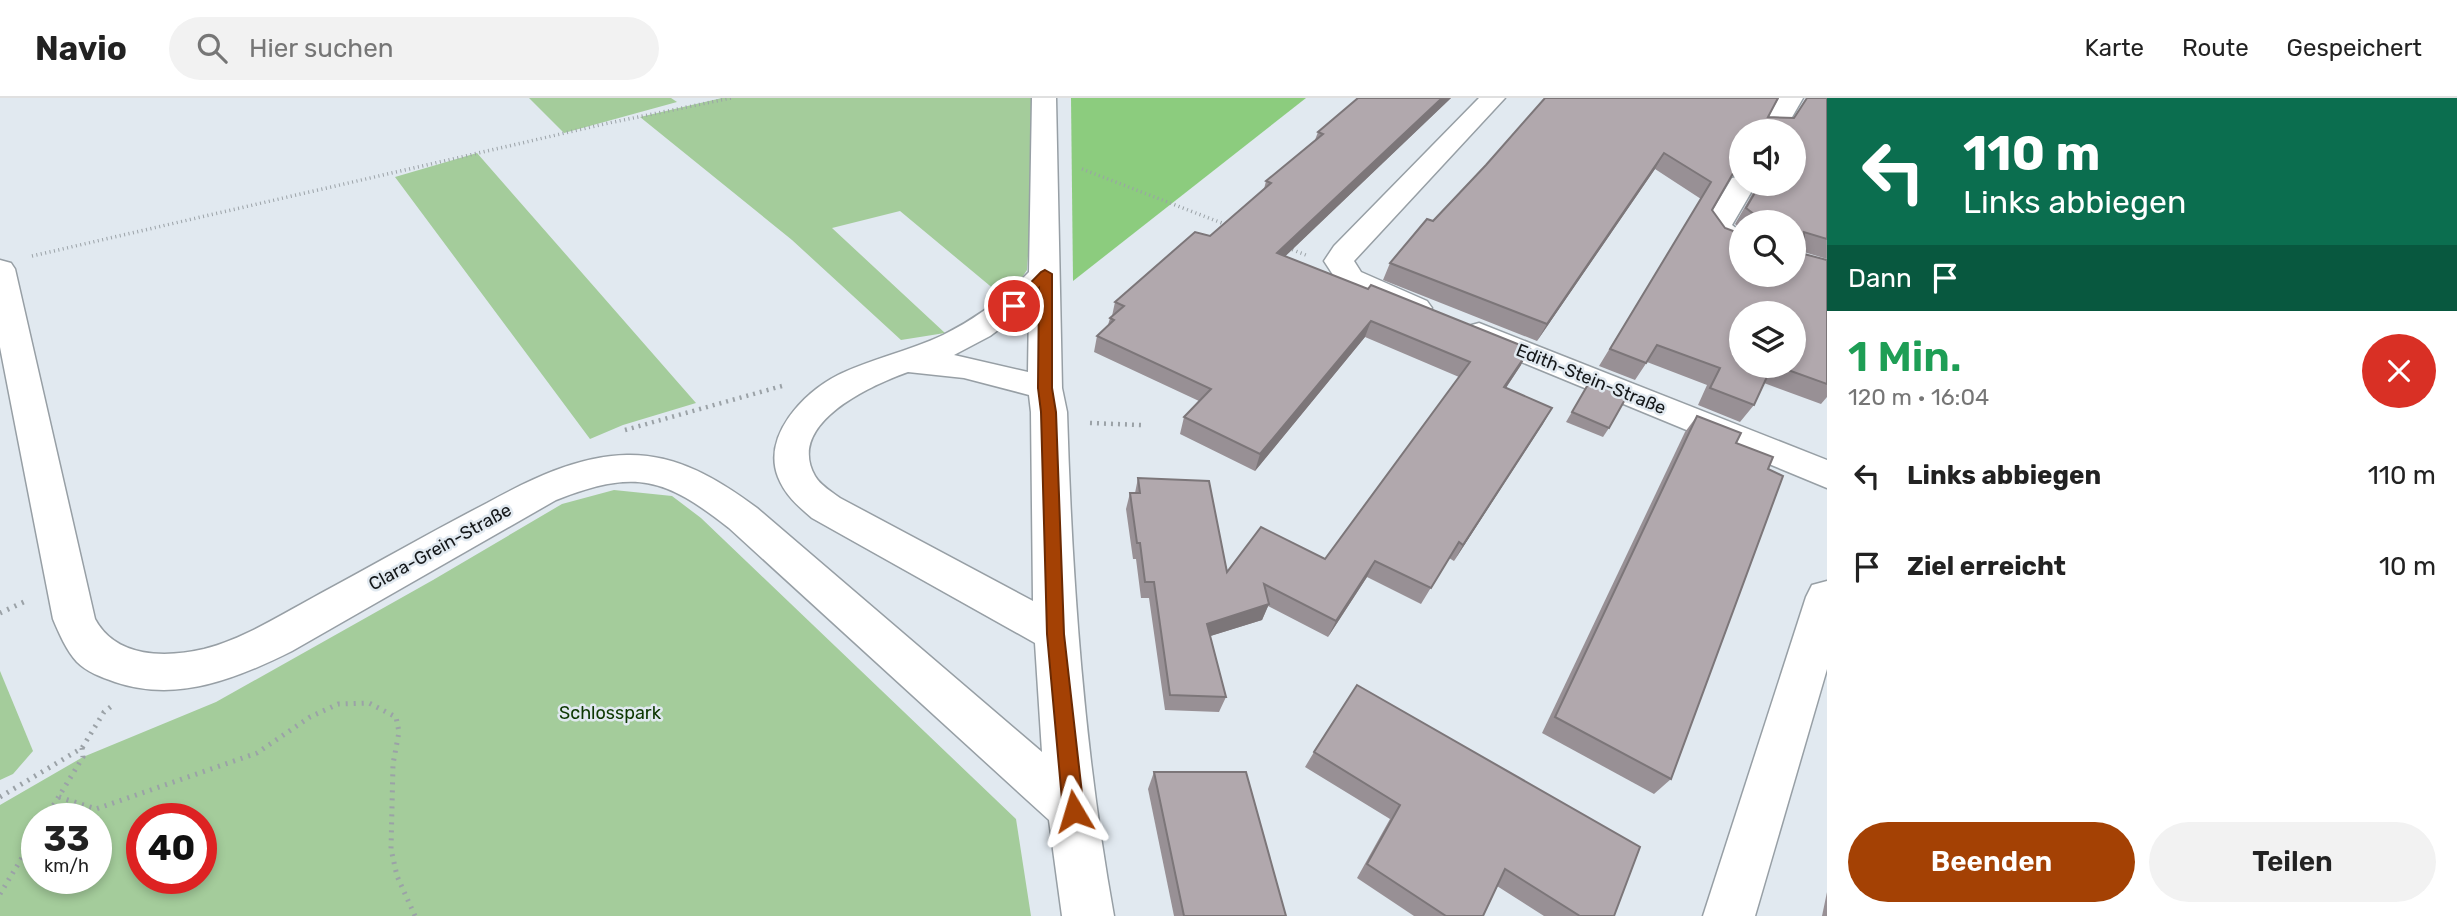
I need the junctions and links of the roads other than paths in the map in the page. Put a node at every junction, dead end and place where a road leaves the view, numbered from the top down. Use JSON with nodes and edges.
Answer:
{"nodes":[{"id":1,"x":1044,"y":98,"type":"edge"},
{"id":2,"x":1493,"y":98,"type":"edge"},
{"id":3,"x":1791,"y":98,"type":"edge"},
{"id":4,"x":1779,"y":119,"type":"edge"},
{"id":5,"x":1735,"y":196,"type":"edge"},
{"id":6,"x":1729,"y":238,"type":"edge"},
{"id":7,"x":13,"y":263,"type":"edge"},
{"id":8,"x":1045,"y":274,"type":"junction"},
{"id":9,"x":906,"y":363,"type":"junction"},
{"id":10,"x":1047,"y":404,"type":"junction"},
{"id":11,"x":1827,"y":475,"type":"edge"},
{"id":12,"x":1827,"y":597,"type":"edge"},
{"id":13,"x":1056,"y":634,"type":"junction"},
{"id":14,"x":1074,"y":811,"type":"junction"},
{"id":15,"x":1088,"y":916,"type":"edge"},
{"id":16,"x":1729,"y":916,"type":"edge"}],
"edges":[{"from":1,"to":8,"type":"street"},
{"from":2,"to":11,"type":"street","name":"Edith-Stein-Straße"},
{"from":3,"to":4,"type":"street"},
{"from":5,"to":6,"type":"street"},
{"from":7,"to":14,"type":"street","name":"Clara-Grein-Straße"},
{"from":8,"to":9,"type":"street"},
{"from":8,"to":10,"type":"street"},
{"from":9,"to":10,"type":"street"},
{"from":9,"to":13,"type":"street"},
{"from":10,"to":13,"type":"street"},
{"from":12,"to":16,"type":"street"},
{"from":13,"to":14,"type":"street"},
{"from":14,"to":15,"type":"street"}]}
